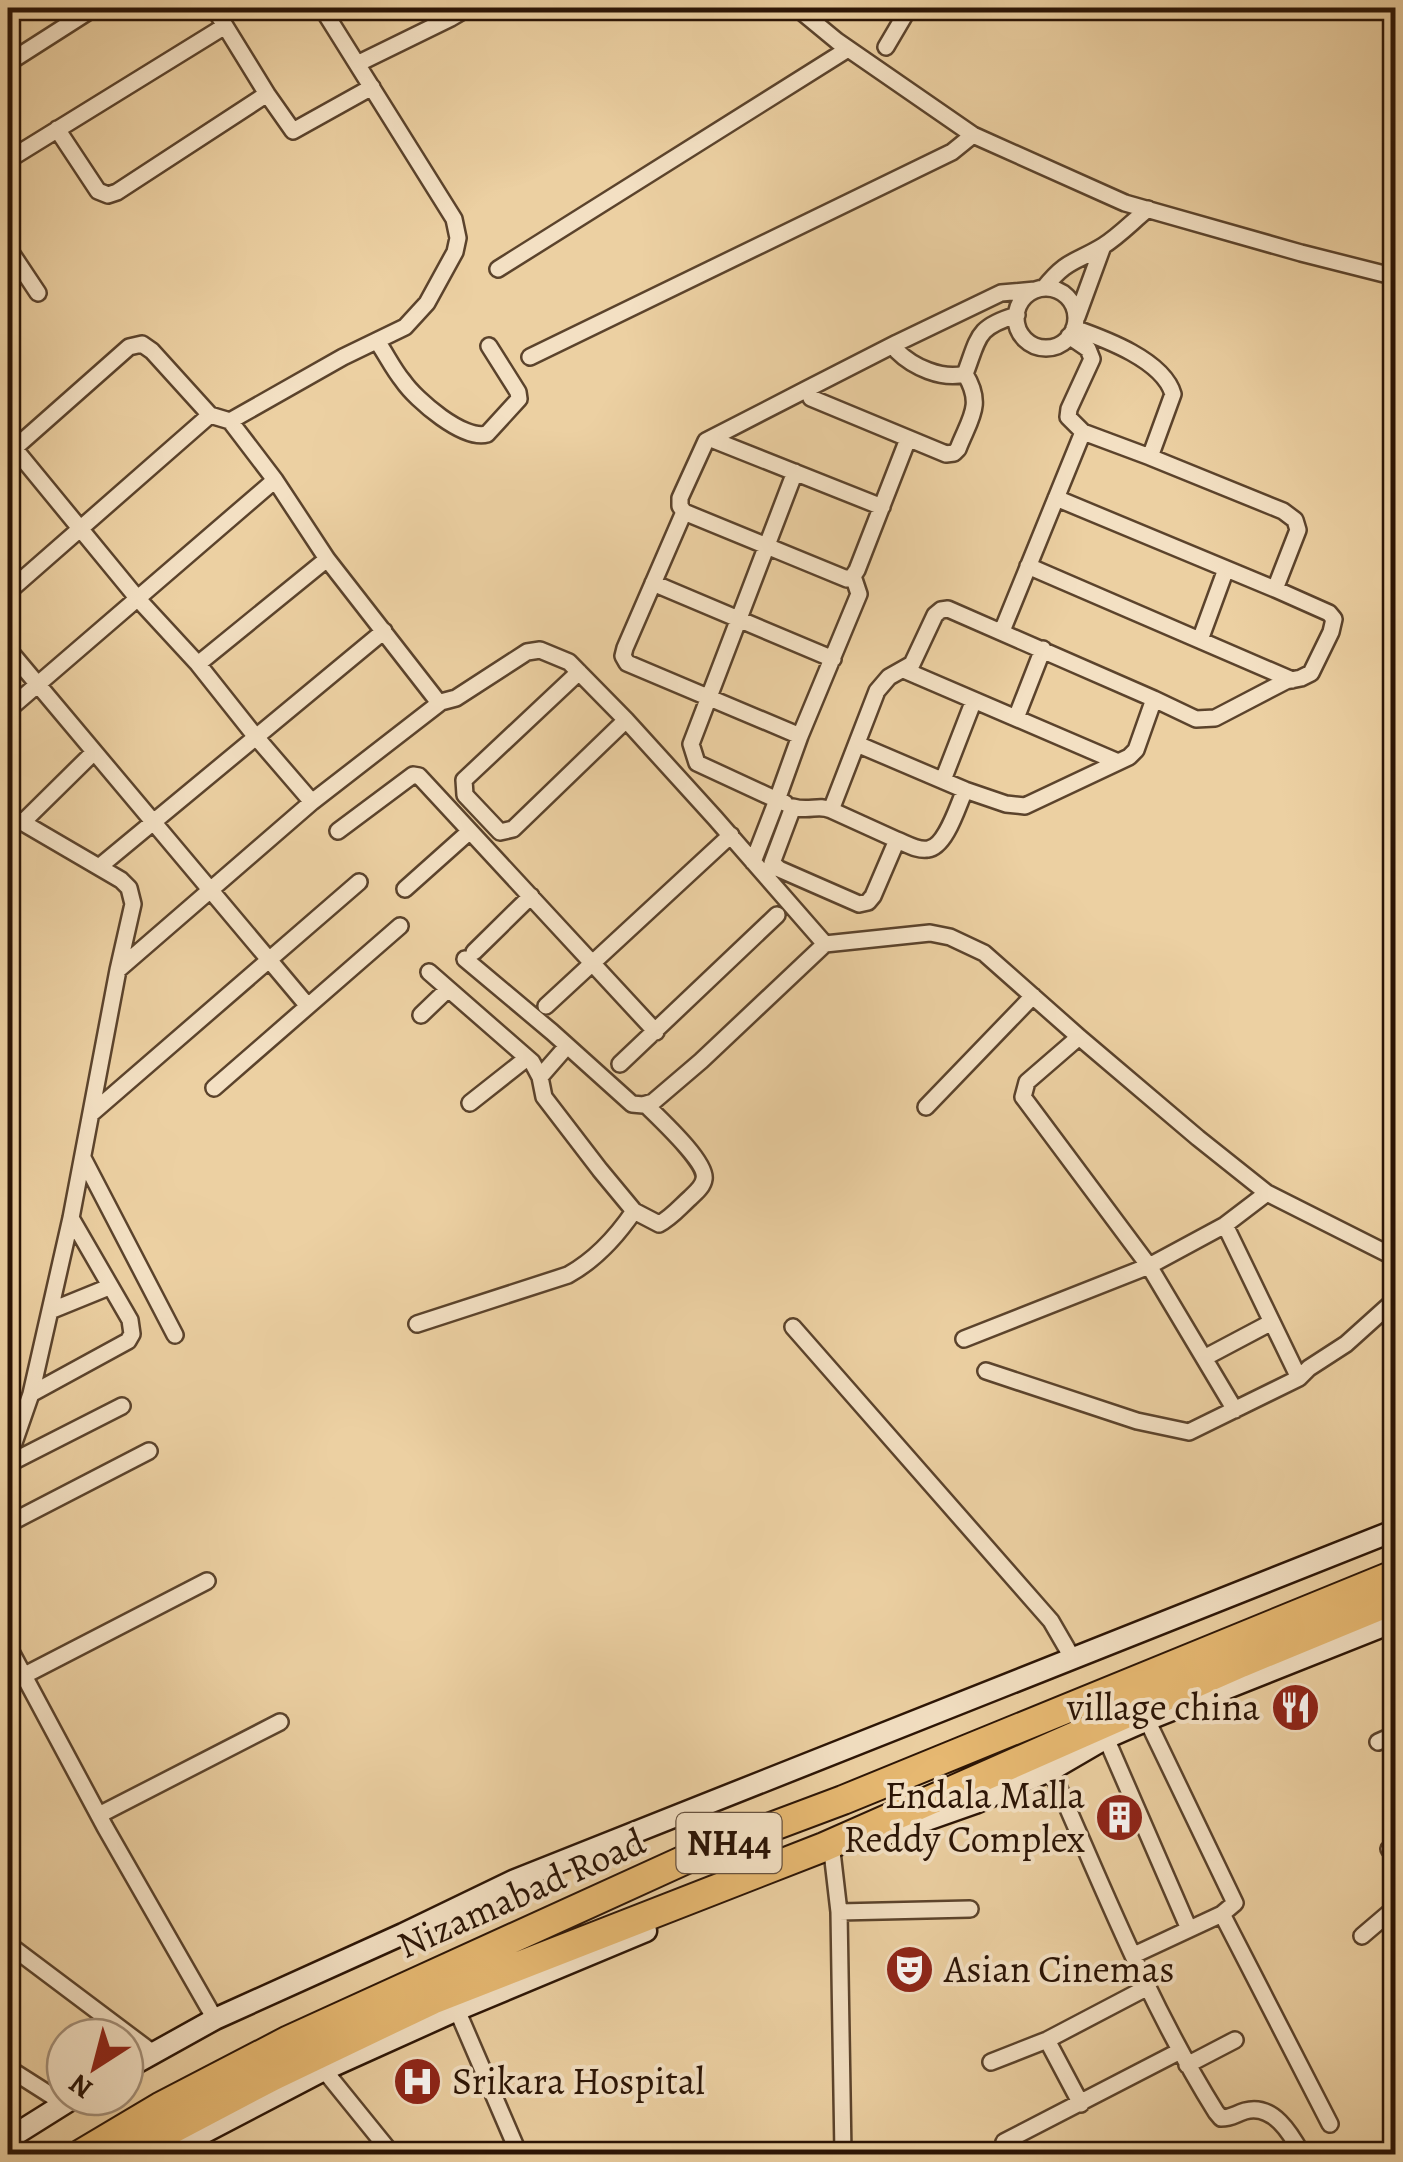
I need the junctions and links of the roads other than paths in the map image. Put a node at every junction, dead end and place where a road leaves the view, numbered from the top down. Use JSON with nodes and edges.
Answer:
{"nodes":[{"id":1,"x":94,"y":8,"type":"edge"},
{"id":2,"x":214,"y":8,"type":"edge"},
{"id":3,"x":322,"y":8,"type":"edge"},
{"id":4,"x":468,"y":8,"type":"edge"},
{"id":5,"x":797,"y":8,"type":"edge"},
{"id":6,"x":909,"y":8,"type":"edge"},
{"id":7,"x":448,"y":13,"type":"edge"},
{"id":8,"x":814,"y":14,"type":"edge"},
{"id":9,"x":225,"y":26,"type":"junction"},
{"id":10,"x":886,"y":47,"type":"dead end"},
{"id":11,"x":848,"y":49,"type":"junction"},
{"id":12,"x":8,"y":63,"type":"edge"},
{"id":13,"x":357,"y":64,"type":"junction"},
{"id":14,"x":372,"y":88,"type":"junction"},
{"id":15,"x":266,"y":94,"type":"junction"},
{"id":16,"x":57,"y":128,"type":"junction"},
{"id":17,"x":974,"y":135,"type":"junction"},
{"id":18,"x":8,"y":160,"type":"edge"},
{"id":19,"x":1148,"y":209,"type":"junction"},
{"id":20,"x":1103,"y":246,"type":"junction"},
{"id":21,"x":9,"y":254,"type":"edge"},
{"id":22,"x":498,"y":268,"type":"dead end"},
{"id":23,"x":1396,"y":277,"type":"edge"},
{"id":24,"x":1040,"y":289,"type":"junction"},
{"id":25,"x":38,"y":293,"type":"dead end"},
{"id":26,"x":1017,"y":315,"type":"junction"},
{"id":27,"x":1073,"y":328,"type":"junction"},
{"id":28,"x":378,"y":340,"type":"junction"},
{"id":29,"x":897,"y":343,"type":"junction"},
{"id":30,"x":490,"y":346,"type":"dead end"},
{"id":31,"x":530,"y":357,"type":"dead end"},
{"id":32,"x":965,"y":374,"type":"junction"},
{"id":33,"x":809,"y":388,"type":"junction"},
{"id":34,"x":210,"y":415,"type":"junction"},
{"id":35,"x":230,"y":421,"type":"junction"},
{"id":36,"x":1083,"y":432,"type":"junction"},
{"id":37,"x":711,"y":439,"type":"junction"},
{"id":38,"x":908,"y":439,"type":"junction"},
{"id":39,"x":11,"y":451,"type":"edge"},
{"id":40,"x":1150,"y":457,"type":"junction"},
{"id":41,"x":795,"y":472,"type":"junction"},
{"id":42,"x":275,"y":480,"type":"junction"},
{"id":43,"x":1056,"y":498,"type":"junction"},
{"id":44,"x":882,"y":507,"type":"junction"},
{"id":45,"x":684,"y":512,"type":"junction"},
{"id":46,"x":80,"y":528,"type":"junction"},
{"id":47,"x":768,"y":546,"type":"junction"},
{"id":48,"x":327,"y":559,"type":"junction"},
{"id":49,"x":1028,"y":566,"type":"junction"},
{"id":50,"x":1226,"y":569,"type":"junction"},
{"id":51,"x":854,"y":576,"type":"junction"},
{"id":52,"x":653,"y":584,"type":"junction"},
{"id":53,"x":1275,"y":589,"type":"junction"},
{"id":54,"x":8,"y":592,"type":"edge"},
{"id":55,"x":138,"y":600,"type":"junction"},
{"id":56,"x":740,"y":621,"type":"junction"},
{"id":57,"x":384,"y":631,"type":"junction"},
{"id":58,"x":1002,"y":631,"type":"junction"},
{"id":59,"x":1200,"y":640,"type":"junction"},
{"id":60,"x":8,"y":649,"type":"edge"},
{"id":61,"x":1043,"y":649,"type":"junction"},
{"id":62,"x":832,"y":659,"type":"junction"},
{"id":63,"x":198,"y":664,"type":"junction"},
{"id":64,"x":904,"y":670,"type":"junction"},
{"id":65,"x":579,"y":672,"type":"junction"},
{"id":66,"x":1292,"y":680,"type":"junction"},
{"id":67,"x":38,"y":684,"type":"junction"},
{"id":68,"x":709,"y":698,"type":"junction"},
{"id":69,"x":1154,"y":699,"type":"junction"},
{"id":70,"x":974,"y":700,"type":"junction"},
{"id":71,"x":442,"y":702,"type":"junction"},
{"id":72,"x":8,"y":710,"type":"edge"},
{"id":73,"x":1016,"y":718,"type":"junction"},
{"id":74,"x":626,"y":720,"type":"junction"},
{"id":75,"x":800,"y":736,"type":"junction"},
{"id":76,"x":256,"y":737,"type":"junction"},
{"id":77,"x":857,"y":744,"type":"junction"},
{"id":78,"x":93,"y":753,"type":"junction"},
{"id":79,"x":1118,"y":762,"type":"junction"},
{"id":80,"x":943,"y":780,"type":"junction"},
{"id":81,"x":966,"y":790,"type":"junction"},
{"id":82,"x":777,"y":800,"type":"junction"},
{"id":83,"x":312,"y":802,"type":"junction"},
{"id":84,"x":793,"y":807,"type":"junction"},
{"id":85,"x":831,"y":810,"type":"junction"},
{"id":86,"x":8,"y":814,"type":"edge"},
{"id":87,"x":154,"y":820,"type":"junction"},
{"id":88,"x":22,"y":823,"type":"junction"},
{"id":89,"x":470,"y":830,"type":"junction"},
{"id":90,"x":338,"y":831,"type":"dead end"},
{"id":91,"x":731,"y":836,"type":"junction"},
{"id":92,"x":898,"y":840,"type":"junction"},
{"id":93,"x":753,"y":862,"type":"junction"},
{"id":94,"x":99,"y":867,"type":"junction"},
{"id":95,"x":358,"y":882,"type":"dead end"},
{"id":96,"x":406,"y":890,"type":"dead end"},
{"id":97,"x":211,"y":892,"type":"junction"},
{"id":98,"x":531,"y":896,"type":"junction"},
{"id":99,"x":777,"y":915,"type":"dead end"},
{"id":100,"x":400,"y":926,"type":"dead end"},
{"id":101,"x":824,"y":944,"type":"junction"},
{"id":102,"x":270,"y":959,"type":"junction"},
{"id":103,"x":593,"y":964,"type":"junction"},
{"id":104,"x":118,"y":970,"type":"junction"},
{"id":105,"x":429,"y":972,"type":"dead end"},
{"id":106,"x":447,"y":990,"type":"junction"},
{"id":107,"x":1033,"y":996,"type":"junction"},
{"id":108,"x":308,"y":1005,"type":"junction"},
{"id":109,"x":546,"y":1006,"type":"dead end"},
{"id":110,"x":421,"y":1015,"type":"dead end"},
{"id":111,"x":656,"y":1032,"type":"junction"},
{"id":112,"x":1079,"y":1038,"type":"junction"},
{"id":113,"x":567,"y":1046,"type":"junction"},
{"id":114,"x":527,"y":1058,"type":"junction"},
{"id":115,"x":620,"y":1064,"type":"dead end"},
{"id":116,"x":540,"y":1077,"type":"junction"},
{"id":117,"x":214,"y":1088,"type":"dead end"},
{"id":118,"x":470,"y":1103,"type":"dead end"},
{"id":119,"x":646,"y":1105,"type":"junction"},
{"id":120,"x":926,"y":1107,"type":"dead end"},
{"id":121,"x":91,"y":1114,"type":"junction"},
{"id":122,"x":83,"y":1158,"type":"junction"},
{"id":123,"x":1267,"y":1193,"type":"junction"},
{"id":124,"x":634,"y":1211,"type":"junction"},
{"id":125,"x":71,"y":1218,"type":"junction"},
{"id":126,"x":1225,"y":1225,"type":"junction"},
{"id":127,"x":1396,"y":1258,"type":"edge"},
{"id":128,"x":1149,"y":1266,"type":"junction"},
{"id":129,"x":109,"y":1287,"type":"junction"},
{"id":130,"x":1396,"y":1298,"type":"edge"},
{"id":131,"x":50,"y":1311,"type":"junction"},
{"id":132,"x":1272,"y":1322,"type":"junction"},
{"id":133,"x":418,"y":1324,"type":"dead end"},
{"id":134,"x":793,"y":1327,"type":"dead end"},
{"id":135,"x":175,"y":1334,"type":"dead end"},
{"id":136,"x":964,"y":1339,"type":"dead end"},
{"id":137,"x":1204,"y":1358,"type":"junction"},
{"id":138,"x":986,"y":1370,"type":"dead end"},
{"id":139,"x":1299,"y":1378,"type":"junction"},
{"id":140,"x":31,"y":1394,"type":"junction"},
{"id":141,"x":122,"y":1406,"type":"dead end"},
{"id":142,"x":1235,"y":1410,"type":"junction"},
{"id":143,"x":148,"y":1452,"type":"dead end"},
{"id":144,"x":8,"y":1462,"type":"edge"},
{"id":145,"x":8,"y":1524,"type":"edge"},
{"id":146,"x":1396,"y":1530,"type":"edge"},
{"id":147,"x":1396,"y":1574,"type":"edge"},
{"id":148,"x":207,"y":1582,"type":"dead end"},
{"id":149,"x":1396,"y":1599,"type":"edge"},
{"id":150,"x":1396,"y":1620,"type":"edge"},
{"id":151,"x":8,"y":1646,"type":"edge"},
{"id":152,"x":1073,"y":1659,"type":"junction"},
{"id":153,"x":25,"y":1675,"type":"junction"},
{"id":154,"x":1147,"y":1720,"type":"junction"},
{"id":155,"x":280,"y":1722,"type":"dead end"},
{"id":156,"x":1396,"y":1734,"type":"edge"},
{"id":157,"x":1106,"y":1738,"type":"junction"},
{"id":158,"x":1378,"y":1742,"type":"dead end"},
{"id":159,"x":1050,"y":1770,"type":"junction"},
{"id":160,"x":99,"y":1816,"type":"junction"},
{"id":161,"x":831,"y":1848,"type":"junction"},
{"id":162,"x":1396,"y":1907,"type":"edge"},
{"id":163,"x":970,"y":1909,"type":"dead end"},
{"id":164,"x":838,"y":1912,"type":"junction"},
{"id":165,"x":1222,"y":1914,"type":"junction"},
{"id":166,"x":1189,"y":1929,"type":"junction"},
{"id":167,"x":1362,"y":1936,"type":"dead end"},
{"id":168,"x":8,"y":1944,"type":"edge"},
{"id":169,"x":1134,"y":1955,"type":"junction"},
{"id":170,"x":1148,"y":1986,"type":"junction"},
{"id":171,"x":458,"y":2010,"type":"junction"},
{"id":172,"x":215,"y":2019,"type":"junction"},
{"id":173,"x":1046,"y":2040,"type":"junction"},
{"id":174,"x":1235,"y":2040,"type":"dead end"},
{"id":175,"x":153,"y":2054,"type":"junction"},
{"id":176,"x":145,"y":2058,"type":"edge"},
{"id":177,"x":1184,"y":2058,"type":"junction"},
{"id":178,"x":991,"y":2062,"type":"dead end"},
{"id":179,"x":8,"y":2068,"type":"edge"},
{"id":180,"x":324,"y":2070,"type":"junction"},
{"id":181,"x":229,"y":2085,"type":"junction"},
{"id":182,"x":45,"y":2087,"type":"edge"},
{"id":183,"x":1081,"y":2104,"type":"junction"},
{"id":184,"x":45,"y":2116,"type":"edge"},
{"id":185,"x":1330,"y":2124,"type":"dead end"},
{"id":186,"x":184,"y":2132,"type":"junction"},
{"id":187,"x":8,"y":2140,"type":"edge"},
{"id":188,"x":1004,"y":2142,"type":"dead end"},
{"id":189,"x":81,"y":2154,"type":"edge"},
{"id":190,"x":125,"y":2154,"type":"edge"},
{"id":191,"x":163,"y":2154,"type":"edge"},
{"id":192,"x":392,"y":2154,"type":"edge"},
{"id":193,"x":519,"y":2154,"type":"edge"},
{"id":194,"x":843,"y":2154,"type":"edge"},
{"id":195,"x":1302,"y":2154,"type":"edge"}],
"edges":[{"from":1,"to":12,"type":"street"},
{"from":2,"to":9,"type":"street"},
{"from":3,"to":13,"type":"street"},
{"from":4,"to":7,"type":"street"},
{"from":5,"to":8,"type":"street"},
{"from":6,"to":10,"type":"street"},
{"from":7,"to":13,"type":"street"},
{"from":8,"to":11,"type":"street"},
{"from":9,"to":15,"type":"street"},
{"from":9,"to":16,"type":"street"},
{"from":11,"to":17,"type":"street"},
{"from":11,"to":22,"type":"street"},
{"from":13,"to":14,"type":"street"},
{"from":14,"to":15,"type":"street"},
{"from":14,"to":28,"type":"street"},
{"from":15,"to":16,"type":"street"},
{"from":16,"to":18,"type":"street"},
{"from":17,"to":19,"type":"street"},
{"from":17,"to":31,"type":"street"},
{"from":19,"to":20,"type":"street"},
{"from":19,"to":23,"type":"street"},
{"from":20,"to":24,"type":"street"},
{"from":20,"to":27,"type":"street"},
{"from":21,"to":25,"type":"street"},
{"from":24,"to":26,"type":"street"},
{"from":24,"to":27,"type":"street"},
{"from":24,"to":29,"type":"street"},
{"from":26,"to":27,"type":"street"},
{"from":26,"to":32,"type":"street"},
{"from":27,"to":36,"type":"street"},
{"from":27,"to":40,"type":"street"},
{"from":28,"to":30,"type":"street"},
{"from":28,"to":35,"type":"street"},
{"from":29,"to":32,"type":"street"},
{"from":29,"to":33,"type":"street"},
{"from":32,"to":38,"type":"street"},
{"from":33,"to":37,"type":"street"},
{"from":33,"to":38,"type":"street"},
{"from":34,"to":35,"type":"street"},
{"from":34,"to":39,"type":"street"},
{"from":34,"to":46,"type":"street"},
{"from":35,"to":42,"type":"street"},
{"from":36,"to":40,"type":"street"},
{"from":36,"to":43,"type":"street"},
{"from":37,"to":41,"type":"street"},
{"from":37,"to":45,"type":"street"},
{"from":38,"to":44,"type":"street"},
{"from":39,"to":46,"type":"street"},
{"from":40,"to":53,"type":"street"},
{"from":41,"to":44,"type":"street"},
{"from":41,"to":47,"type":"street"},
{"from":42,"to":48,"type":"street"},
{"from":42,"to":55,"type":"street"},
{"from":43,"to":49,"type":"street"},
{"from":43,"to":50,"type":"street"},
{"from":44,"to":51,"type":"street"},
{"from":45,"to":47,"type":"street"},
{"from":45,"to":52,"type":"street"},
{"from":46,"to":54,"type":"street"},
{"from":46,"to":55,"type":"street"},
{"from":47,"to":51,"type":"street"},
{"from":47,"to":56,"type":"street"},
{"from":48,"to":57,"type":"street"},
{"from":48,"to":63,"type":"street"},
{"from":49,"to":58,"type":"street"},
{"from":49,"to":59,"type":"street"},
{"from":50,"to":53,"type":"street"},
{"from":50,"to":59,"type":"street"},
{"from":51,"to":62,"type":"street"},
{"from":52,"to":56,"type":"street"},
{"from":52,"to":68,"type":"street"},
{"from":53,"to":66,"type":"street"},
{"from":55,"to":63,"type":"street"},
{"from":55,"to":67,"type":"street"},
{"from":56,"to":62,"type":"street"},
{"from":56,"to":68,"type":"street"},
{"from":57,"to":71,"type":"street"},
{"from":57,"to":76,"type":"street"},
{"from":58,"to":61,"type":"street"},
{"from":58,"to":64,"type":"street"},
{"from":59,"to":66,"type":"street"},
{"from":60,"to":67,"type":"street"},
{"from":61,"to":69,"type":"street"},
{"from":61,"to":73,"type":"street"},
{"from":62,"to":75,"type":"street"},
{"from":63,"to":76,"type":"street"},
{"from":64,"to":70,"type":"street"},
{"from":64,"to":77,"type":"street"},
{"from":65,"to":71,"type":"street"},
{"from":65,"to":74,"type":"street"},
{"from":65,"to":74,"type":"street"},
{"from":66,"to":69,"type":"street"},
{"from":67,"to":72,"type":"street"},
{"from":67,"to":78,"type":"street"},
{"from":68,"to":75,"type":"street"},
{"from":68,"to":82,"type":"street"},
{"from":69,"to":79,"type":"street"},
{"from":70,"to":73,"type":"street"},
{"from":70,"to":80,"type":"street"},
{"from":71,"to":83,"type":"street"},
{"from":73,"to":79,"type":"street"},
{"from":74,"to":91,"type":"street"},
{"from":75,"to":82,"type":"street"},
{"from":76,"to":83,"type":"street"},
{"from":76,"to":87,"type":"street"},
{"from":77,"to":80,"type":"street"},
{"from":77,"to":85,"type":"street"},
{"from":78,"to":87,"type":"street"},
{"from":78,"to":88,"type":"street"},
{"from":79,"to":81,"type":"street"},
{"from":80,"to":81,"type":"street"},
{"from":81,"to":92,"type":"street"},
{"from":82,"to":84,"type":"street"},
{"from":82,"to":93,"type":"street"},
{"from":83,"to":97,"type":"street"},
{"from":84,"to":85,"type":"street"},
{"from":84,"to":92,"type":"street"},
{"from":85,"to":92,"type":"street"},
{"from":86,"to":88,"type":"street"},
{"from":87,"to":94,"type":"street"},
{"from":87,"to":97,"type":"street"},
{"from":88,"to":94,"type":"street"},
{"from":89,"to":90,"type":"street"},
{"from":89,"to":96,"type":"street"},
{"from":89,"to":98,"type":"street"},
{"from":91,"to":93,"type":"street"},
{"from":91,"to":103,"type":"street"},
{"from":93,"to":101,"type":"street"},
{"from":94,"to":104,"type":"street"},
{"from":95,"to":102,"type":"street"},
{"from":97,"to":102,"type":"street"},
{"from":97,"to":104,"type":"street"},
{"from":98,"to":103,"type":"street"},
{"from":98,"to":113,"type":"street"},
{"from":99,"to":111,"type":"street"},
{"from":100,"to":108,"type":"street"},
{"from":101,"to":107,"type":"street"},
{"from":101,"to":119,"type":"street"},
{"from":102,"to":108,"type":"street"},
{"from":102,"to":121,"type":"street"},
{"from":103,"to":109,"type":"street"},
{"from":103,"to":111,"type":"street"},
{"from":104,"to":121,"type":"street"},
{"from":105,"to":106,"type":"street"},
{"from":106,"to":110,"type":"street"},
{"from":106,"to":114,"type":"street"},
{"from":107,"to":112,"type":"street"},
{"from":107,"to":120,"type":"street"},
{"from":108,"to":117,"type":"street"},
{"from":111,"to":115,"type":"street"},
{"from":112,"to":123,"type":"street"},
{"from":112,"to":128,"type":"street"},
{"from":113,"to":116,"type":"street"},
{"from":113,"to":119,"type":"street"},
{"from":114,"to":116,"type":"street"},
{"from":114,"to":118,"type":"street"},
{"from":116,"to":124,"type":"street"},
{"from":119,"to":124,"type":"street"},
{"from":121,"to":122,"type":"street"},
{"from":122,"to":125,"type":"street"},
{"from":122,"to":135,"type":"street"},
{"from":123,"to":126,"type":"street"},
{"from":123,"to":127,"type":"street"},
{"from":124,"to":133,"type":"street"},
{"from":125,"to":129,"type":"street"},
{"from":125,"to":131,"type":"street"},
{"from":126,"to":128,"type":"street"},
{"from":126,"to":132,"type":"street"},
{"from":128,"to":136,"type":"street"},
{"from":128,"to":137,"type":"street"},
{"from":129,"to":131,"type":"street"},
{"from":129,"to":140,"type":"street"},
{"from":130,"to":139,"type":"street"},
{"from":131,"to":140,"type":"street"},
{"from":132,"to":137,"type":"street"},
{"from":132,"to":139,"type":"street"},
{"from":134,"to":152,"type":"street"},
{"from":137,"to":142,"type":"street"},
{"from":138,"to":142,"type":"street"},
{"from":139,"to":142,"type":"street"},
{"from":140,"to":144,"type":"street"},
{"from":141,"to":144,"type":"street"},
{"from":143,"to":145,"type":"street"},
{"from":146,"to":152,"type":"main road","name":"Nizamabad Road"},
{"from":147,"to":181,"type":"highway","name":"Nizamabad Road","number":"NH44"},
{"from":148,"to":153,"type":"street"},
{"from":149,"to":161,"type":"highway","name":"Nizamabad Road","number":"NH44"},
{"from":150,"to":154,"type":"main road","name":"Nizamabad Road"},
{"from":151,"to":153,"type":"street"},
{"from":152,"to":172,"type":"main road","name":"Nizamabad Road"},
{"from":153,"to":160,"type":"street"},
{"from":154,"to":157,"type":"main road","name":"Nizamabad Road"},
{"from":154,"to":165,"type":"street"},
{"from":155,"to":160,"type":"street"},
{"from":156,"to":158,"type":"street"},
{"from":157,"to":159,"type":"main road","name":"Nizamabad Road"},
{"from":157,"to":166,"type":"street"},
{"from":159,"to":161,"type":"main road","name":"Nizamabad Road"},
{"from":159,"to":169,"type":"street"},
{"from":160,"to":172,"type":"street"},
{"from":161,"to":164,"type":"street"},
{"from":161,"to":171,"type":"main road","name":"Nizamabad Road"},
{"from":161,"to":181,"type":"highway","name":"Nizamabad Road","number":"NH44"},
{"from":162,"to":167,"type":"street"},
{"from":163,"to":164,"type":"street"},
{"from":164,"to":194,"type":"street"},
{"from":165,"to":166,"type":"street"},
{"from":165,"to":185,"type":"street"},
{"from":166,"to":169,"type":"street"},
{"from":168,"to":175,"type":"street"},
{"from":169,"to":170,"type":"street"},
{"from":170,"to":173,"type":"street"},
{"from":170,"to":177,"type":"street"},
{"from":171,"to":180,"type":"main road","name":"Nizamabad Road"},
{"from":171,"to":193,"type":"street"},
{"from":172,"to":175,"type":"main road","name":"Nizamabad Road"},
{"from":173,"to":178,"type":"street"},
{"from":173,"to":183,"type":"street"},
{"from":174,"to":177,"type":"street"},
{"from":175,"to":176,"type":"main road","name":"Nizamabad Road"},
{"from":177,"to":183,"type":"street"},
{"from":177,"to":195,"type":"street"},
{"from":179,"to":182,"type":"street"},
{"from":180,"to":186,"type":"main road","name":"Nizamabad Road"},
{"from":180,"to":192,"type":"street"},
{"from":181,"to":186,"type":"highway","name":"Nizamabad Road","number":"NH44"},
{"from":181,"to":189,"type":"highway","name":"Nizamabad Road","number":"NH44"},
{"from":183,"to":188,"type":"street"},
{"from":184,"to":187,"type":"main road"},
{"from":186,"to":190,"type":"highway","name":"Nizamabad Road","number":"NH44"},
{"from":186,"to":191,"type":"main road","name":"Nizamabad Road"}]}
